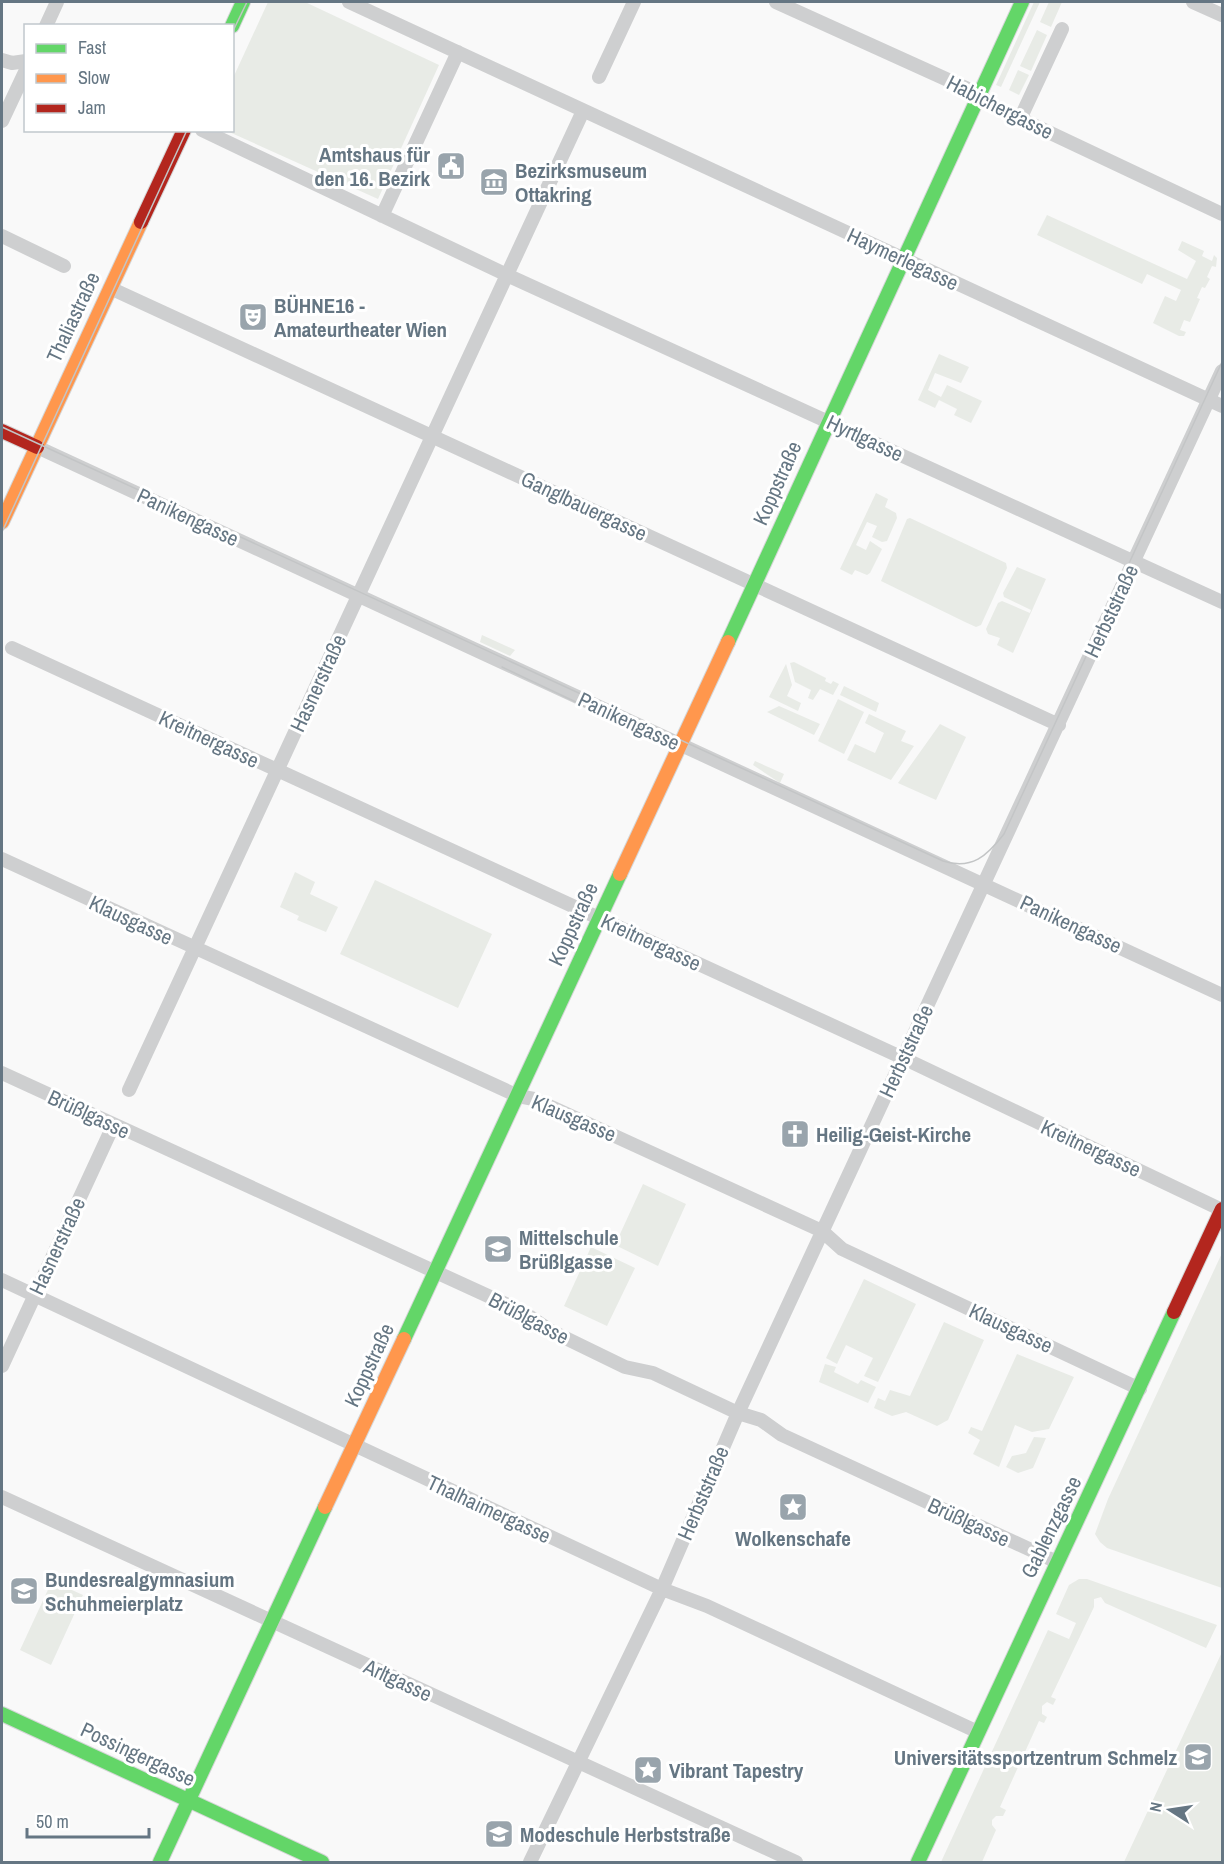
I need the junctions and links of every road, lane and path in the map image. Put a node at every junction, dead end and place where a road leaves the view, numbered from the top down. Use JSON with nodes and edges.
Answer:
{"nodes":[{"id":1,"x":57,"y":2,"type":"edge"},
{"id":2,"x":243,"y":2,"type":"edge"},
{"id":3,"x":349,"y":2,"type":"edge"},
{"id":4,"x":634,"y":2,"type":"edge"},
{"id":5,"x":776,"y":2,"type":"edge"},
{"id":6,"x":1022,"y":2,"type":"edge"},
{"id":7,"x":1193,"y":2,"type":"edge"},
{"id":8,"x":1222,"y":15,"type":"edge"},
{"id":9,"x":47,"y":24,"type":"edge"},
{"id":10,"x":233,"y":24,"type":"edge"},
{"id":11,"x":1062,"y":29,"type":"dead end"},
{"id":12,"x":458,"y":52,"type":"junction"},
{"id":13,"x":2,"y":60,"type":"edge"},
{"id":14,"x":24,"y":61,"type":"edge"},
{"id":15,"x":24,"y":74,"type":"edge"},
{"id":16,"x":599,"y":77,"type":"dead end"},
{"id":17,"x":979,"y":94,"type":"junction"},
{"id":18,"x":583,"y":111,"type":"junction"},
{"id":19,"x":1020,"y":119,"type":"junction"},
{"id":20,"x":2,"y":121,"type":"edge"},
{"id":21,"x":183,"y":132,"type":"edge"},
{"id":22,"x":206,"y":132,"type":"edge"},
{"id":23,"x":1222,"y":214,"type":"edge"},
{"id":24,"x":382,"y":216,"type":"junction"},
{"id":25,"x":2,"y":236,"type":"edge"},
{"id":26,"x":904,"y":259,"type":"junction"},
{"id":27,"x":64,"y":266,"type":"dead end"},
{"id":28,"x":507,"y":275,"type":"junction"},
{"id":29,"x":110,"y":288,"type":"junction"},
{"id":30,"x":1222,"y":371,"type":"edge"},
{"id":31,"x":1209,"y":400,"type":"junction"},
{"id":32,"x":1222,"y":406,"type":"edge"},
{"id":33,"x":828,"y":421,"type":"junction"},
{"id":34,"x":2,"y":430,"type":"edge"},
{"id":35,"x":432,"y":436,"type":"junction"},
{"id":36,"x":37,"y":447,"type":"junction"},
{"id":37,"x":2,"y":522,"type":"edge"},
{"id":38,"x":1134,"y":561,"type":"junction"},
{"id":39,"x":755,"y":585,"type":"junction"},
{"id":40,"x":358,"y":595,"type":"junction"},
{"id":41,"x":1222,"y":602,"type":"edge"},
{"id":42,"x":12,"y":648,"type":"dead end"},
{"id":43,"x":1059,"y":725,"type":"junction"},
{"id":44,"x":680,"y":745,"type":"junction"},
{"id":45,"x":277,"y":770,"type":"junction"},
{"id":46,"x":2,"y":859,"type":"edge"},
{"id":47,"x":984,"y":883,"type":"junction"},
{"id":48,"x":599,"y":918,"type":"junction"},
{"id":49,"x":194,"y":950,"type":"junction"},
{"id":50,"x":1222,"y":995,"type":"edge"},
{"id":51,"x":903,"y":1058,"type":"junction"},
{"id":52,"x":2,"y":1073,"type":"edge"},
{"id":53,"x":129,"y":1090,"type":"dead end"},
{"id":54,"x":518,"y":1096,"type":"junction"},
{"id":55,"x":113,"y":1126,"type":"junction"},
{"id":56,"x":1222,"y":1210,"type":"edge"},
{"id":57,"x":822,"y":1231,"type":"junction"},
{"id":58,"x":435,"y":1271,"type":"junction"},
{"id":59,"x":2,"y":1280,"type":"edge"},
{"id":60,"x":34,"y":1295,"type":"junction"},
{"id":61,"x":2,"y":1365,"type":"edge"},
{"id":62,"x":1140,"y":1389,"type":"junction"},
{"id":63,"x":738,"y":1413,"type":"junction"},
{"id":64,"x":354,"y":1447,"type":"junction"},
{"id":65,"x":2,"y":1497,"type":"edge"},
{"id":66,"x":1057,"y":1562,"type":"junction"},
{"id":67,"x":662,"y":1589,"type":"junction"},
{"id":68,"x":273,"y":1622,"type":"junction"},
{"id":69,"x":2,"y":1714,"type":"edge"},
{"id":70,"x":978,"y":1732,"type":"junction"},
{"id":71,"x":576,"y":1763,"type":"junction"},
{"id":72,"x":189,"y":1801,"type":"junction"},
{"id":73,"x":160,"y":1863,"type":"edge"},
{"id":74,"x":322,"y":1863,"type":"edge"},
{"id":75,"x":530,"y":1863,"type":"edge"},
{"id":76,"x":796,"y":1863,"type":"edge"},
{"id":77,"x":918,"y":1863,"type":"edge"}],
"edges":[{"from":1,"to":9,"type":"street"},
{"from":2,"to":10,"type":"main road"},
{"from":3,"to":12,"type":"street","name":"Haymerlegasse"},
{"from":4,"to":16,"type":"street"},
{"from":5,"to":17,"type":"street","name":"Habichergasse"},
{"from":6,"to":17,"type":"main road","name":"Koppstraße"},
{"from":7,"to":8,"type":"street"},
{"from":11,"to":19,"type":"street"},
{"from":12,"to":18,"type":"street","name":"Haymerlegasse"},
{"from":12,"to":24,"type":"street"},
{"from":13,"to":14,"type":"street"},
{"from":15,"to":20,"type":"street"},
{"from":17,"to":19,"type":"street","name":"Habichergasse"},
{"from":17,"to":26,"type":"main road","name":"Koppstraße"},
{"from":18,"to":26,"type":"street","name":"Haymerlegasse"},
{"from":18,"to":28,"type":"street","name":"Hasnerstraße"},
{"from":19,"to":23,"type":"street","name":"Habichergasse"},
{"from":21,"to":29,"type":"main road","name":"Thaliastraße"},
{"from":22,"to":24,"type":"street","name":"Hyrtlgasse"},
{"from":24,"to":28,"type":"street","name":"Hyrtlgasse"},
{"from":25,"to":27,"type":"street"},
{"from":26,"to":31,"type":"street","name":"Haymerlegasse"},
{"from":26,"to":33,"type":"main road","name":"Koppstraße"},
{"from":28,"to":33,"type":"street","name":"Hyrtlgasse"},
{"from":28,"to":35,"type":"street","name":"Hasnerstraße"},
{"from":29,"to":35,"type":"street","name":"Ganglbauergasse"},
{"from":29,"to":36,"type":"main road","name":"Thaliastraße"},
{"from":30,"to":31,"type":"street","name":"Herbststraße"},
{"from":31,"to":32,"type":"street","name":"Haymerlegasse"},
{"from":31,"to":38,"type":"street","name":"Herbststraße"},
{"from":33,"to":38,"type":"street","name":"Hyrtlgasse"},
{"from":33,"to":39,"type":"main road","name":"Koppstraße"},
{"from":34,"to":36,"type":"main road"},
{"from":35,"to":39,"type":"street","name":"Ganglbauergasse"},
{"from":35,"to":40,"type":"street","name":"Hasnerstraße"},
{"from":36,"to":37,"type":"main road","name":"Thaliastraße"},
{"from":36,"to":40,"type":"street","name":"Panikengasse"},
{"from":38,"to":41,"type":"street","name":"Hyrtlgasse"},
{"from":38,"to":43,"type":"street","name":"Herbststraße"},
{"from":39,"to":43,"type":"street","name":"Ganglbauergasse"},
{"from":39,"to":44,"type":"main road","name":"Koppstraße"},
{"from":40,"to":44,"type":"street","name":"Panikengasse"},
{"from":40,"to":45,"type":"street","name":"Hasnerstraße"},
{"from":42,"to":45,"type":"street","name":"Kreitnergasse"},
{"from":43,"to":47,"type":"street","name":"Herbststraße"},
{"from":44,"to":47,"type":"street","name":"Panikengasse"},
{"from":44,"to":48,"type":"main road","name":"Koppstraße"},
{"from":45,"to":48,"type":"street","name":"Kreitnergasse"},
{"from":45,"to":49,"type":"street","name":"Hasnerstraße"},
{"from":46,"to":49,"type":"street","name":"Klausgasse"},
{"from":47,"to":50,"type":"street","name":"Panikengasse"},
{"from":47,"to":51,"type":"street","name":"Herbststraße"},
{"from":48,"to":51,"type":"street","name":"Kreitnergasse"},
{"from":48,"to":54,"type":"main road","name":"Koppstraße"},
{"from":49,"to":53,"type":"street","name":"Hasnerstraße"},
{"from":49,"to":54,"type":"street","name":"Klausgasse"},
{"from":51,"to":56,"type":"street","name":"Kreitnergasse"},
{"from":51,"to":57,"type":"street","name":"Herbststraße"},
{"from":52,"to":55,"type":"street","name":"Brüßlgasse"},
{"from":54,"to":57,"type":"street","name":"Klausgasse"},
{"from":54,"to":58,"type":"main road","name":"Koppstraße"},
{"from":55,"to":58,"type":"street","name":"Brüßlgasse"},
{"from":55,"to":60,"type":"street","name":"Hasnerstraße"},
{"from":56,"to":62,"type":"main road","name":"Gablenzgasse"},
{"from":57,"to":62,"type":"street","name":"Klausgasse"},
{"from":57,"to":63,"type":"street","name":"Herbststraße"},
{"from":58,"to":63,"type":"street","name":"Brüßlgasse"},
{"from":58,"to":64,"type":"main road","name":"Koppstraße"},
{"from":59,"to":60,"type":"street","name":"Thalhaimergasse"},
{"from":60,"to":61,"type":"street","name":"Hasnerstraße"},
{"from":60,"to":64,"type":"street","name":"Thalhaimergasse"},
{"from":62,"to":66,"type":"main road","name":"Gablenzgasse"},
{"from":63,"to":66,"type":"street","name":"Brüßlgasse"},
{"from":63,"to":67,"type":"street","name":"Herbststraße"},
{"from":64,"to":67,"type":"street","name":"Thalhaimergasse"},
{"from":64,"to":68,"type":"main road","name":"Koppstraße"},
{"from":65,"to":68,"type":"street","name":"Arltgasse"},
{"from":66,"to":70,"type":"main road","name":"Gablenzgasse"},
{"from":67,"to":70,"type":"street","name":"Thalhaimergasse"},
{"from":67,"to":71,"type":"street","name":"Herbststraße"},
{"from":68,"to":71,"type":"street","name":"Arltgasse"},
{"from":68,"to":72,"type":"main road","name":"Koppstraße"},
{"from":69,"to":72,"type":"main road","name":"Possingergasse"},
{"from":70,"to":77,"type":"main road","name":"Gablenzgasse"},
{"from":71,"to":75,"type":"street","name":"Herbststraße"},
{"from":71,"to":76,"type":"street","name":"Arltgasse"},
{"from":72,"to":73,"type":"main road","name":"Koppstraße"},
{"from":72,"to":74,"type":"main road","name":"Possingergasse"}]}
